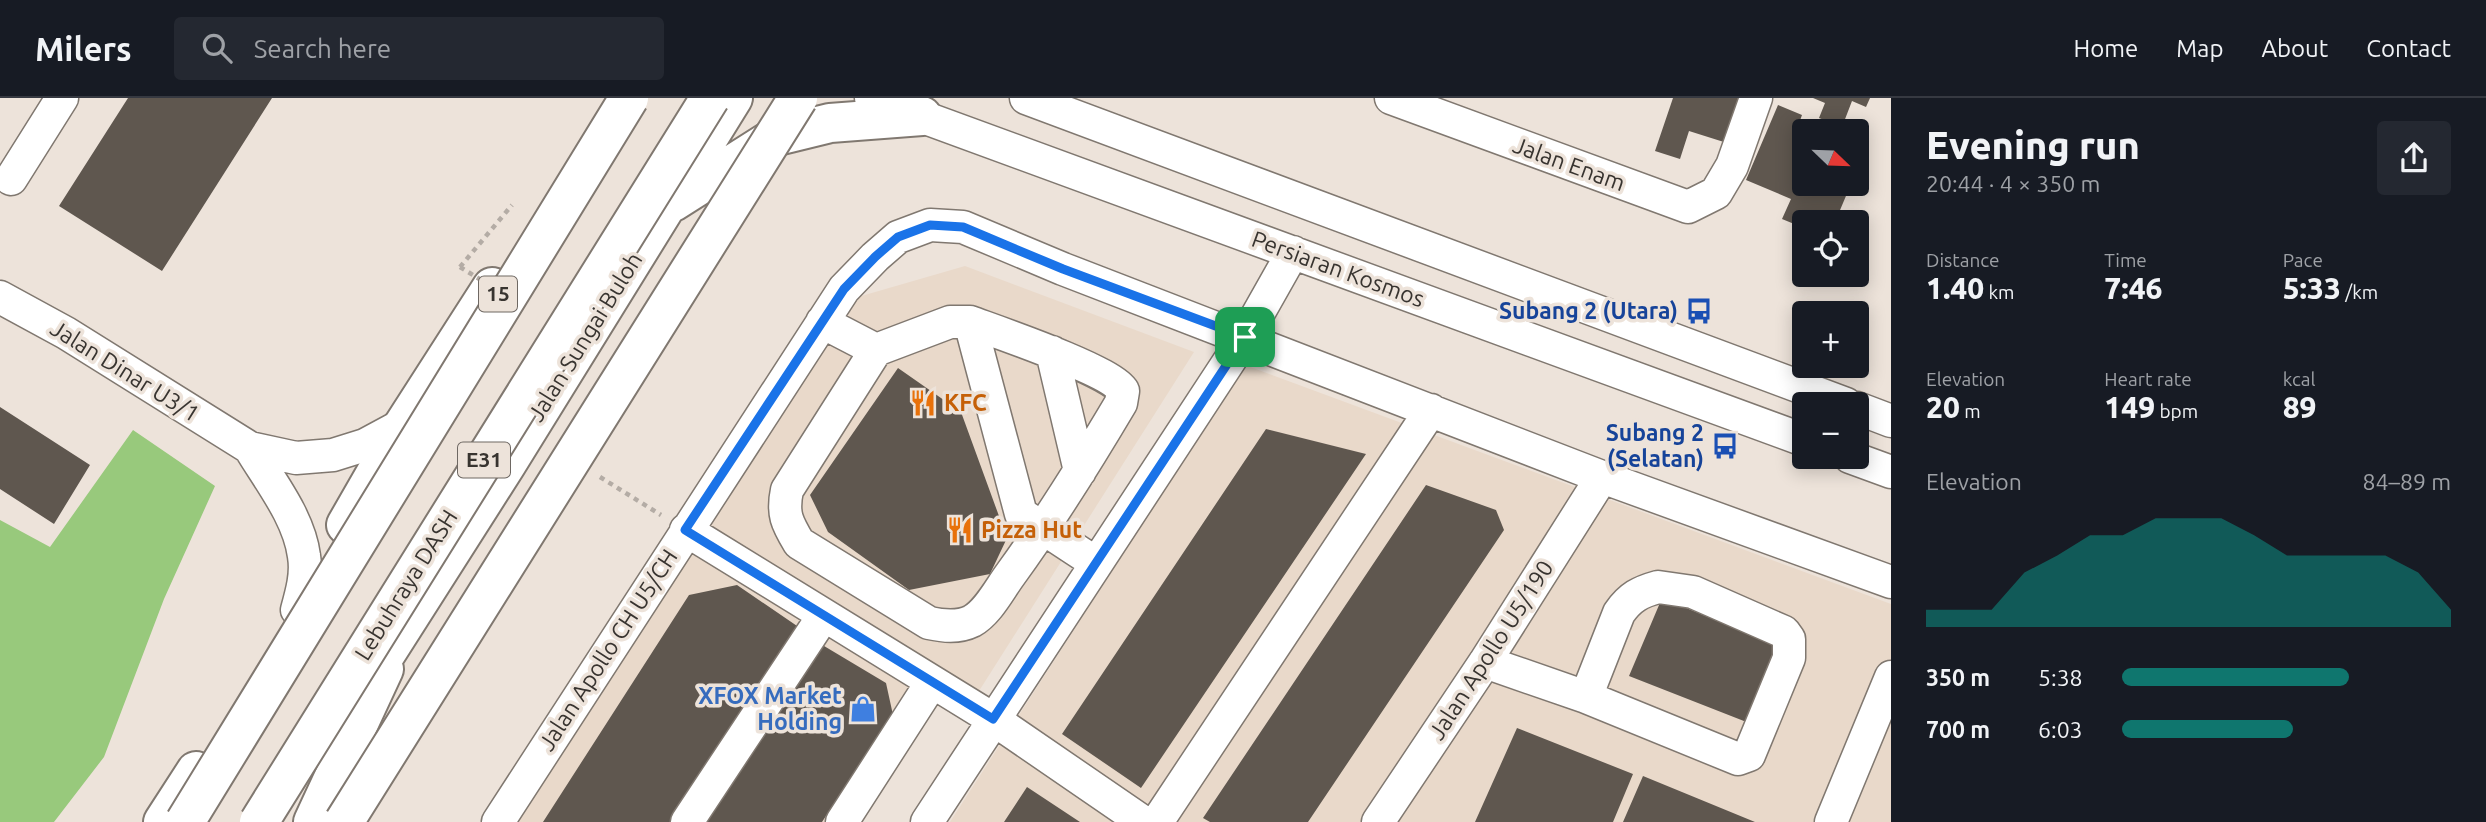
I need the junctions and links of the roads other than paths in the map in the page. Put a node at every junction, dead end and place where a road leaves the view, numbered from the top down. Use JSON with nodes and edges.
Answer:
{"nodes":[{"id":1,"x":62,"y":98,"type":"edge"},
{"id":2,"x":609,"y":98,"type":"edge"},
{"id":3,"x":619,"y":98,"type":"edge"},
{"id":4,"x":629,"y":98,"type":"edge"},
{"id":5,"x":710,"y":98,"type":"edge"},
{"id":6,"x":733,"y":98,"type":"edge"},
{"id":7,"x":798,"y":98,"type":"edge"},
{"id":8,"x":871,"y":98,"type":"edge"},
{"id":9,"x":1026,"y":98,"type":"edge"},
{"id":10,"x":1391,"y":98,"type":"edge"},
{"id":11,"x":1756,"y":98,"type":"edge"},
{"id":12,"x":922,"y":116,"type":"junction"},
{"id":13,"x":11,"y":179,"type":"dead end"},
{"id":14,"x":663,"y":209,"type":"junction"},
{"id":15,"x":1293,"y":252,"type":"junction"},
{"id":16,"x":0,"y":297,"type":"edge"},
{"id":17,"x":822,"y":322,"type":"junction"},
{"id":18,"x":970,"y":322,"type":"junction"},
{"id":19,"x":1245,"y":337,"type":"junction"},
{"id":20,"x":876,"y":350,"type":"junction"},
{"id":21,"x":1052,"y":352,"type":"junction"},
{"id":22,"x":1814,"y":392,"type":"edge"},
{"id":23,"x":1431,"y":410,"type":"junction"},
{"id":24,"x":1869,"y":413,"type":"edge"},
{"id":25,"x":1891,"y":421,"type":"edge"},
{"id":26,"x":404,"y":424,"type":"junction"},
{"id":27,"x":1792,"y":436,"type":"edge"},
{"id":28,"x":250,"y":447,"type":"junction"},
{"id":29,"x":1869,"y":464,"type":"edge"},
{"id":30,"x":1080,"y":471,"type":"junction"},
{"id":31,"x":1891,"y":472,"type":"edge"},
{"id":32,"x":1602,"y":477,"type":"junction"},
{"id":33,"x":370,"y":484,"type":"junction"},
{"id":34,"x":1043,"y":528,"type":"junction"},
{"id":35,"x":685,"y":530,"type":"junction"},
{"id":36,"x":1096,"y":563,"type":"junction"},
{"id":37,"x":1891,"y":582,"type":"edge"},
{"id":38,"x":297,"y":610,"type":"junction"},
{"id":39,"x":824,"y":615,"type":"junction"},
{"id":40,"x":405,"y":626,"type":"junction"},
{"id":41,"x":1485,"y":662,"type":"junction"},
{"id":42,"x":1891,"y":677,"type":"edge"},
{"id":43,"x":932,"y":682,"type":"junction"},
{"id":44,"x":1586,"y":697,"type":"junction"},
{"id":45,"x":993,"y":719,"type":"junction"},
{"id":46,"x":163,"y":822,"type":"edge"},
{"id":47,"x":185,"y":822,"type":"edge"},
{"id":48,"x":259,"y":822,"type":"edge"},
{"id":49,"x":277,"y":822,"type":"edge"},
{"id":50,"x":313,"y":822,"type":"edge"},
{"id":51,"x":344,"y":822,"type":"edge"},
{"id":52,"x":498,"y":822,"type":"edge"},
{"id":53,"x":687,"y":822,"type":"edge"},
{"id":54,"x":842,"y":822,"type":"edge"},
{"id":55,"x":927,"y":822,"type":"edge"},
{"id":56,"x":1143,"y":822,"type":"edge"},
{"id":57,"x":1157,"y":822,"type":"edge"},
{"id":58,"x":1378,"y":822,"type":"edge"},
{"id":59,"x":1831,"y":822,"type":"edge"}],
"edges":[{"from":1,"to":13,"type":"street"},
{"from":2,"to":26,"type":"highway","number":"15"},
{"from":3,"to":33,"type":"highway","number":"15"},
{"from":4,"to":47,"type":"highway","number":"E31","bridge":true},
{"from":5,"to":48,"type":"highway","name":"Lebuhraya DASH","number":"E31","bridge":true},
{"from":6,"to":14,"type":"highway","name":"Jalan Sungai Buloh"},
{"from":7,"to":51,"type":"highway","bridge":true},
{"from":8,"to":12,"type":"street","name":"Persiaran Kosmos"},
{"from":9,"to":22,"type":"street"},
{"from":10,"to":11,"type":"street","name":"Jalan Enam"},
{"from":12,"to":14,"type":"highway"},
{"from":12,"to":15,"type":"street","name":"Persiaran Kosmos"},
{"from":14,"to":40,"type":"highway","name":"Jalan Sungai Buloh"},
{"from":15,"to":19,"type":"street"},
{"from":15,"to":27,"type":"street","name":"Persiaran Kosmos"},
{"from":16,"to":28,"type":"street","name":"Jalan Dinar U3/1"},
{"from":17,"to":19,"type":"street","name":"Jalan Apollo CH U5/CH"},
{"from":17,"to":20,"type":"street"},
{"from":17,"to":35,"type":"street","name":"Jalan Apollo CH U5/CH"},
{"from":18,"to":20,"type":"street"},
{"from":18,"to":21,"type":"street"},
{"from":18,"to":34,"type":"street"},
{"from":19,"to":23,"type":"street"},
{"from":19,"to":36,"type":"street"},
{"from":20,"to":34,"type":"street"},
{"from":21,"to":30,"type":"street"},
{"from":21,"to":30,"type":"street"},
{"from":23,"to":32,"type":"street"},
{"from":23,"to":57,"type":"street"},
{"from":24,"to":25,"type":"street"},
{"from":26,"to":28,"type":"street"},
{"from":26,"to":33,"type":"highway","number":"15"},
{"from":28,"to":38,"type":"street"},
{"from":29,"to":31,"type":"street"},
{"from":30,"to":34,"type":"street"},
{"from":32,"to":37,"type":"street"},
{"from":32,"to":41,"type":"street","name":"Jalan Apollo U5/190"},
{"from":33,"to":38,"type":"highway","number":"15"},
{"from":34,"to":36,"type":"street"},
{"from":35,"to":39,"type":"street"},
{"from":35,"to":52,"type":"street","name":"Jalan Apollo CH U5/CH"},
{"from":36,"to":45,"type":"street"},
{"from":38,"to":46,"type":"highway","number":"15"},
{"from":39,"to":43,"type":"street"},
{"from":39,"to":53,"type":"street"},
{"from":40,"to":49,"type":"highway","name":"Jalan Sungai Buloh"},
{"from":40,"to":50,"type":"highway"},
{"from":41,"to":44,"type":"street"},
{"from":41,"to":58,"type":"street","name":"Jalan Apollo U5/190"},
{"from":42,"to":59,"type":"street"},
{"from":43,"to":45,"type":"street"},
{"from":43,"to":54,"type":"street"},
{"from":44,"to":44,"type":"street"},
{"from":45,"to":55,"type":"street"},
{"from":45,"to":56,"type":"street"}]}
